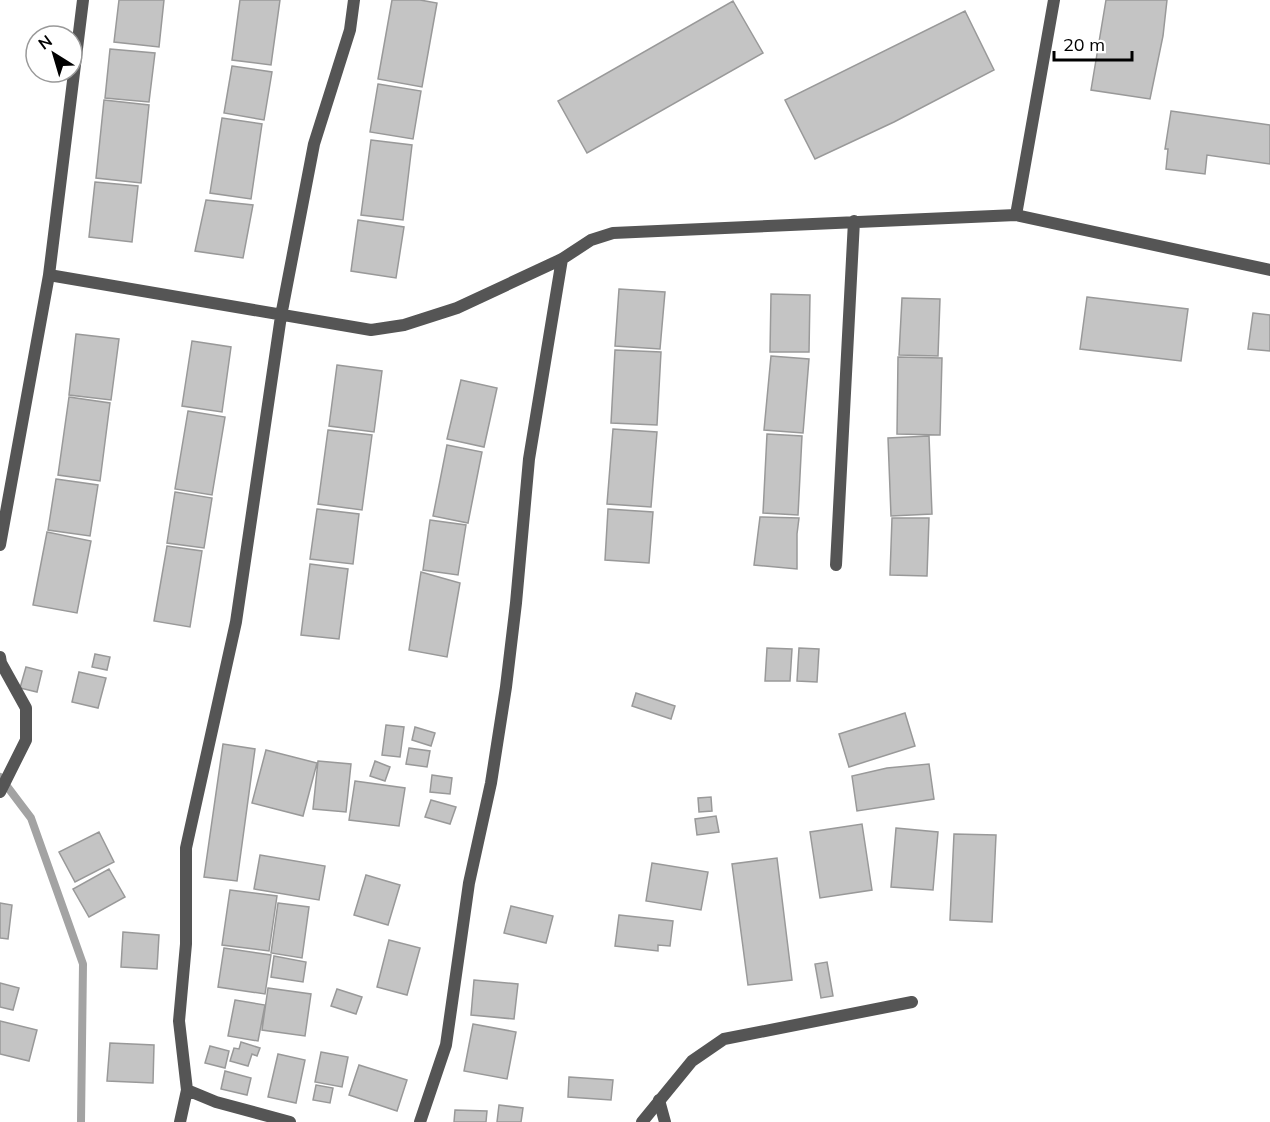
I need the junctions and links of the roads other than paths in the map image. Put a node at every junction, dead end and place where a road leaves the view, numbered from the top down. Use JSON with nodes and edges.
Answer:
{"nodes":[{"id":1,"x":83,"y":0,"type":"edge"},
{"id":2,"x":354,"y":0,"type":"edge"},
{"id":3,"x":1054,"y":0,"type":"edge"},
{"id":4,"x":1016,"y":214,"type":"junction"},
{"id":5,"x":854,"y":221,"type":"junction"},
{"id":6,"x":562,"y":259,"type":"junction"},
{"id":7,"x":1270,"y":270,"type":"edge"},
{"id":8,"x":49,"y":275,"type":"junction"},
{"id":9,"x":281,"y":315,"type":"junction"},
{"id":10,"x":0,"y":545,"type":"edge"},
{"id":11,"x":836,"y":566,"type":"dead end"},
{"id":12,"x":0,"y":657,"type":"edge"},
{"id":13,"x":0,"y":792,"type":"edge"},
{"id":14,"x":912,"y":1002,"type":"dead end"},
{"id":15,"x":188,"y":1090,"type":"junction"},
{"id":16,"x":659,"y":1100,"type":"junction"},
{"id":17,"x":180,"y":1122,"type":"edge"},
{"id":18,"x":290,"y":1122,"type":"edge"},
{"id":19,"x":420,"y":1122,"type":"edge"},
{"id":20,"x":642,"y":1122,"type":"edge"},
{"id":21,"x":665,"y":1122,"type":"edge"}],
"edges":[{"from":1,"to":8,"type":"street"},
{"from":2,"to":9,"type":"street"},
{"from":3,"to":4,"type":"street"},
{"from":4,"to":5,"type":"street"},
{"from":4,"to":7,"type":"street"},
{"from":5,"to":6,"type":"street"},
{"from":5,"to":11,"type":"street"},
{"from":6,"to":9,"type":"street"},
{"from":6,"to":19,"type":"street"},
{"from":8,"to":9,"type":"street"},
{"from":8,"to":10,"type":"street"},
{"from":9,"to":15,"type":"street"},
{"from":12,"to":13,"type":"street"},
{"from":14,"to":16,"type":"street"},
{"from":15,"to":17,"type":"street"},
{"from":15,"to":18,"type":"street"},
{"from":16,"to":20,"type":"street"},
{"from":16,"to":21,"type":"street"}]}
